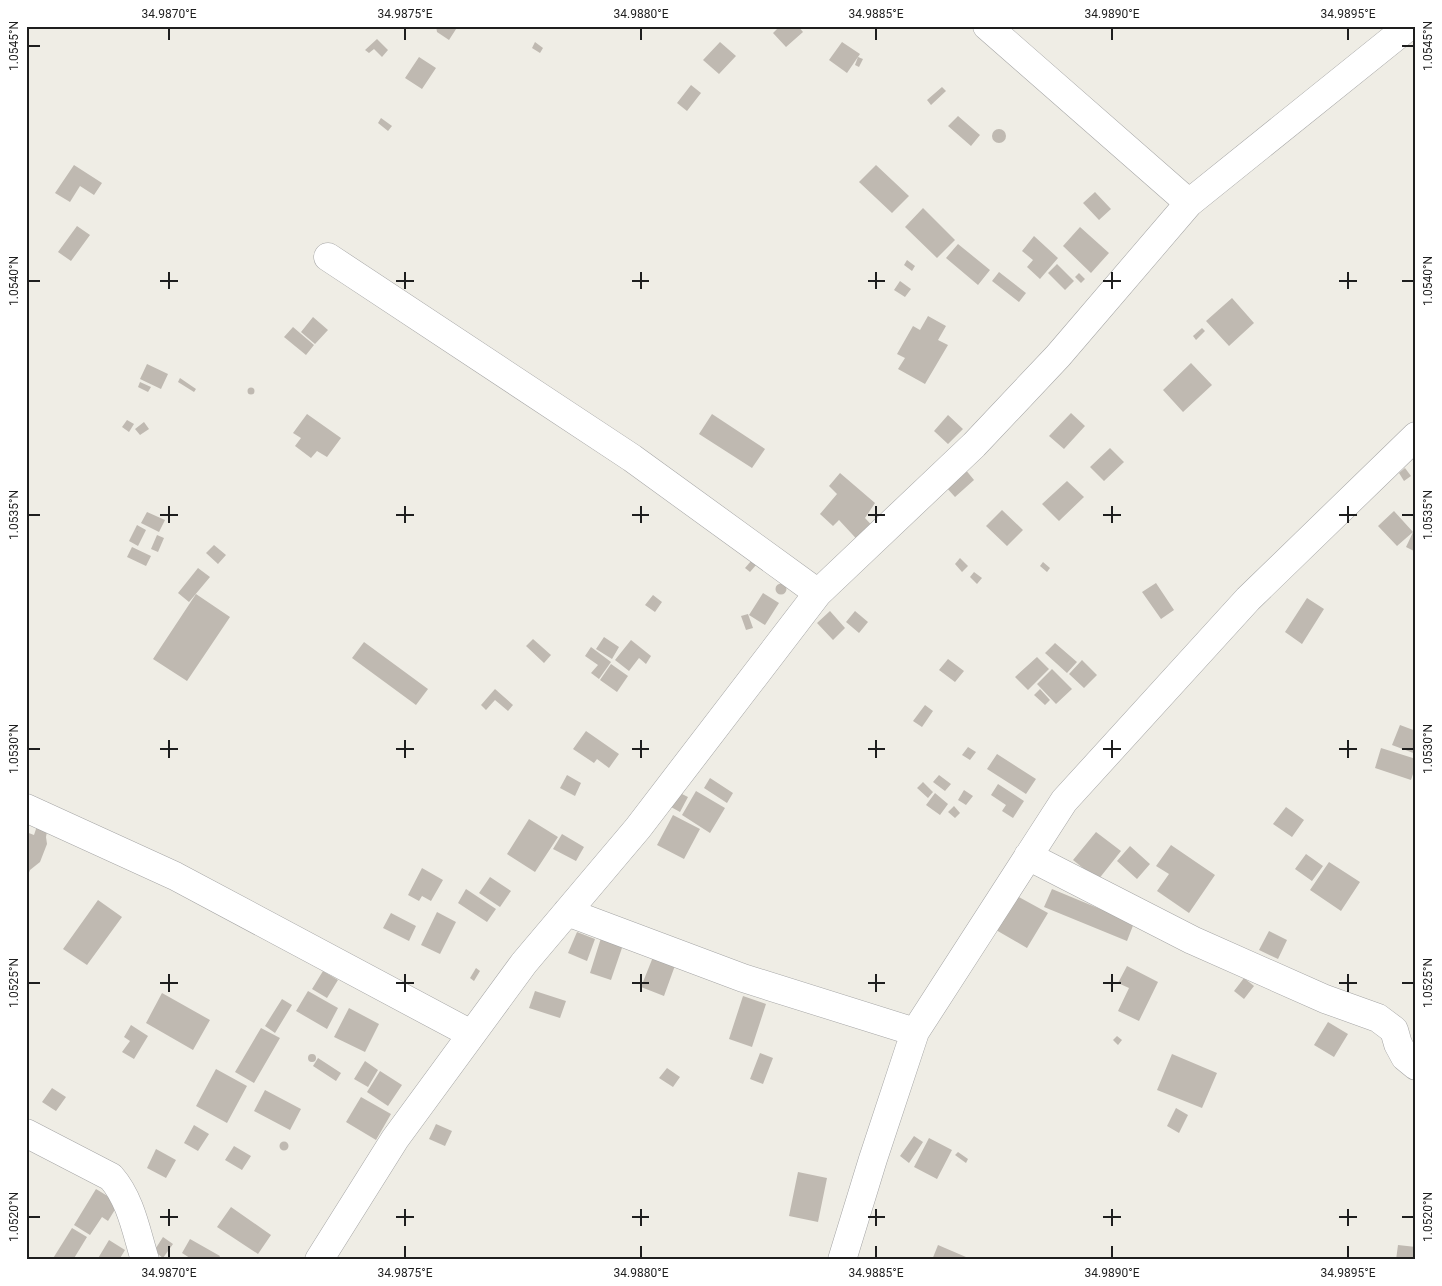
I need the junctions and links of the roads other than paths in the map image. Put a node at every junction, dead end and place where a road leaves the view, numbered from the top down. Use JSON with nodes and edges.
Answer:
{"nodes":[{"id":1,"x":987,"y":26,"type":"edge"},
{"id":2,"x":1409,"y":26,"type":"edge"},
{"id":3,"x":1189,"y":203,"type":"junction"},
{"id":4,"x":328,"y":257,"type":"dead end"},
{"id":5,"x":1416,"y":436,"type":"edge"},
{"id":6,"x":818,"y":593,"type":"junction"},
{"id":7,"x":26,"y":808,"type":"edge"},
{"id":8,"x":1028,"y":856,"type":"junction"},
{"id":9,"x":566,"y":912,"type":"junction"},
{"id":10,"x":915,"y":1032,"type":"junction"},
{"id":11,"x":471,"y":1034,"type":"junction"},
{"id":12,"x":1416,"y":1066,"type":"edge"},
{"id":13,"x":26,"y":1133,"type":"edge"},
{"id":14,"x":145,"y":1260,"type":"edge"},
{"id":15,"x":319,"y":1260,"type":"edge"},
{"id":16,"x":842,"y":1260,"type":"edge"}],
"edges":[{"from":1,"to":3,"type":"street"},
{"from":2,"to":3,"type":"street"},
{"from":3,"to":6,"type":"street"},
{"from":4,"to":6,"type":"street"},
{"from":5,"to":8,"type":"street"},
{"from":6,"to":9,"type":"street"},
{"from":7,"to":11,"type":"street"},
{"from":8,"to":10,"type":"street"},
{"from":8,"to":12,"type":"street"},
{"from":9,"to":10,"type":"street"},
{"from":9,"to":11,"type":"street"},
{"from":10,"to":16,"type":"street"},
{"from":11,"to":15,"type":"street"},
{"from":13,"to":14,"type":"street"}]}
